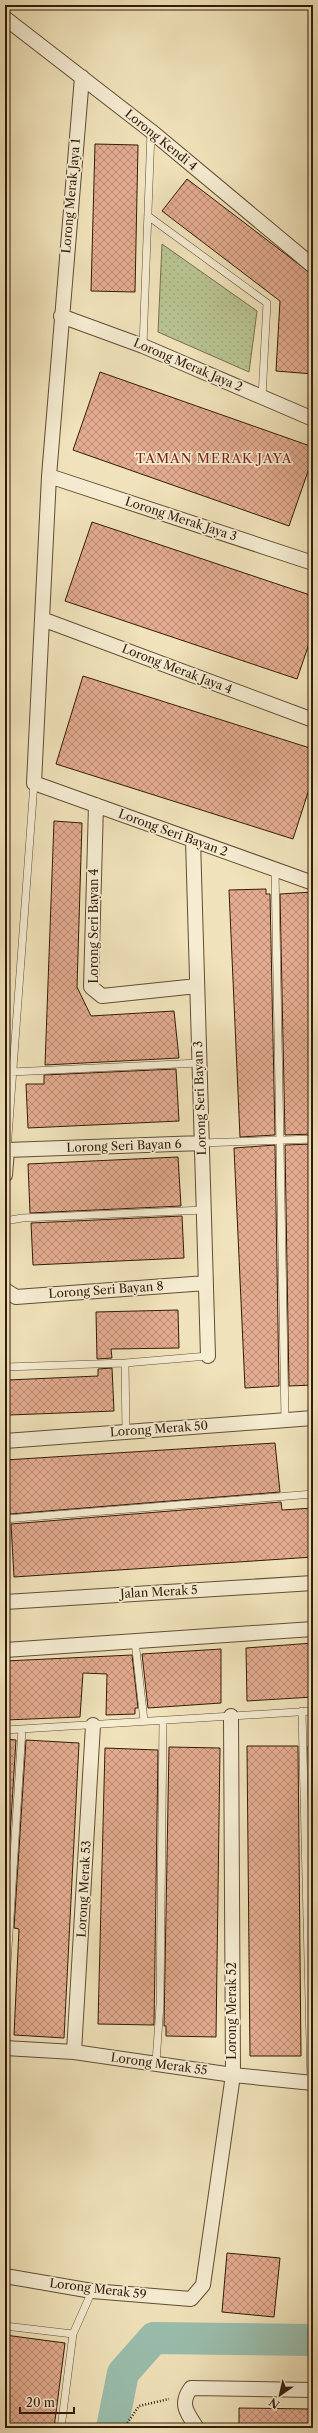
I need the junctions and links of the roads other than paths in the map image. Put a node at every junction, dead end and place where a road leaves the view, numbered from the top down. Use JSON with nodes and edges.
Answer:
{"nodes":[{"id":1,"x":5,"y":18,"type":"edge"},
{"id":2,"x":82,"y":77,"type":"junction"},
{"id":3,"x":151,"y":131,"type":"junction"},
{"id":4,"x":148,"y":216,"type":"junction"},
{"id":5,"x":313,"y":266,"type":"edge"},
{"id":6,"x":61,"y":316,"type":"junction"},
{"id":7,"x":143,"y":346,"type":"junction"},
{"id":8,"x":262,"y":397,"type":"junction"},
{"id":9,"x":313,"y":418,"type":"edge"},
{"id":10,"x":49,"y":476,"type":"junction"},
{"id":11,"x":313,"y":563,"type":"edge"},
{"id":12,"x":42,"y":619,"type":"junction"},
{"id":13,"x":313,"y":720,"type":"edge"},
{"id":14,"x":34,"y":783,"type":"junction"},
{"id":15,"x":96,"y":805,"type":"junction"},
{"id":16,"x":193,"y":840,"type":"junction"},
{"id":17,"x":275,"y":870,"type":"junction"},
{"id":18,"x":313,"y":883,"type":"edge"},
{"id":19,"x":197,"y":986,"type":"junction"},
{"id":20,"x":199,"y":1063,"type":"junction"},
{"id":21,"x":11,"y":1072,"type":"junction"},
{"id":22,"x":313,"y":1139,"type":"edge"},
{"id":23,"x":280,"y":1140,"type":"junction"},
{"id":24,"x":202,"y":1143,"type":"junction"},
{"id":25,"x":7,"y":1150,"type":"junction"},
{"id":26,"x":5,"y":1175,"type":"edge"},
{"id":27,"x":204,"y":1210,"type":"junction"},
{"id":28,"x":5,"y":1221,"type":"edge"},
{"id":29,"x":206,"y":1283,"type":"junction"},
{"id":30,"x":6,"y":1291,"type":"edge"},
{"id":31,"x":208,"y":1356,"type":"joint"},
{"id":32,"x":125,"y":1363,"type":"junction"},
{"id":33,"x":5,"y":1367,"type":"edge"},
{"id":34,"x":313,"y":1418,"type":"edge"},
{"id":35,"x":284,"y":1420,"type":"junction"},
{"id":36,"x":126,"y":1432,"type":"junction"},
{"id":37,"x":5,"y":1441,"type":"edge"},
{"id":38,"x":313,"y":1494,"type":"edge"},
{"id":39,"x":5,"y":1519,"type":"edge"},
{"id":40,"x":313,"y":1583,"type":"edge"},
{"id":41,"x":5,"y":1602,"type":"edge"},
{"id":42,"x":313,"y":1629,"type":"edge"},
{"id":43,"x":135,"y":1641,"type":"junction"},
{"id":44,"x":5,"y":1650,"type":"edge"},
{"id":45,"x":302,"y":1711,"type":"junction"},
{"id":46,"x":313,"y":1711,"type":"edge"},
{"id":47,"x":231,"y":1716,"type":"junction"},
{"id":48,"x":162,"y":1720,"type":"junction"},
{"id":49,"x":144,"y":1721,"type":"junction"},
{"id":50,"x":93,"y":1725,"type":"junction"},
{"id":51,"x":22,"y":1729,"type":"junction"},
{"id":52,"x":5,"y":1730,"type":"edge"},
{"id":53,"x":5,"y":1996,"type":"edge"},
{"id":54,"x":5,"y":2048,"type":"edge"},
{"id":55,"x":74,"y":2052,"type":"junction"},
{"id":56,"x":156,"y":2062,"type":"junction"},
{"id":57,"x":233,"y":2075,"type":"junction"},
{"id":58,"x":312,"y":2083,"type":"edge"},
{"id":59,"x":5,"y":2276,"type":"edge"},
{"id":60,"x":92,"y":2291,"type":"junction"},
{"id":61,"x":191,"y":2299,"type":"joint"},
{"id":62,"x":5,"y":2326,"type":"edge"},
{"id":63,"x":73,"y":2334,"type":"junction"},
{"id":64,"x":313,"y":2390,"type":"edge"},
{"id":65,"x":61,"y":2428,"type":"edge"},
{"id":66,"x":196,"y":2428,"type":"edge"}],
"edges":[{"from":1,"to":2,"type":"street","name":"Lorong Kendi 4"},
{"from":2,"to":3,"type":"street","name":"Lorong Kendi 4"},
{"from":2,"to":6,"type":"street","name":"Lorong Merak Jaya 1"},
{"from":3,"to":4,"type":"lane"},
{"from":3,"to":5,"type":"street","name":"Lorong Kendi 4"},
{"from":4,"to":7,"type":"lane"},
{"from":4,"to":8,"type":"lane"},
{"from":6,"to":7,"type":"street","name":"Lorong Merak Jaya 2"},
{"from":6,"to":10,"type":"street","name":"Lorong Merak Jaya 1"},
{"from":7,"to":8,"type":"street","name":"Lorong Merak Jaya 2"},
{"from":8,"to":9,"type":"street","name":"Lorong Merak Jaya 2"},
{"from":10,"to":11,"type":"street","name":"Lorong Merak Jaya 3"},
{"from":10,"to":12,"type":"street","name":"Lorong Merak Jaya 1"},
{"from":12,"to":13,"type":"street","name":"Lorong Merak Jaya 4"},
{"from":12,"to":14,"type":"street","name":"Lorong Merak Jaya 1"},
{"from":14,"to":15,"type":"street","name":"Lorong Seri Bayan 2"},
{"from":14,"to":21,"type":"lane"},
{"from":15,"to":16,"type":"street","name":"Lorong Seri Bayan 2"},
{"from":15,"to":19,"type":"street","name":"Lorong Seri Bayan 4"},
{"from":16,"to":17,"type":"street","name":"Lorong Seri Bayan 2"},
{"from":16,"to":19,"type":"street","name":"Lorong Seri Bayan 3"},
{"from":17,"to":18,"type":"street","name":"Lorong Seri Bayan 2"},
{"from":17,"to":23,"type":"lane"},
{"from":19,"to":20,"type":"street","name":"Lorong Seri Bayan 3"},
{"from":20,"to":21,"type":"lane"},
{"from":20,"to":24,"type":"street","name":"Lorong Seri Bayan 3"},
{"from":21,"to":25,"type":"lane"},
{"from":22,"to":23,"type":"lane","name":"Lorong Seri Bayan 6"},
{"from":23,"to":24,"type":"lane","name":"Lorong Seri Bayan 6"},
{"from":23,"to":35,"type":"lane"},
{"from":24,"to":25,"type":"street","name":"Lorong Seri Bayan 6"},
{"from":24,"to":27,"type":"street","name":"Lorong Seri Bayan 3"},
{"from":25,"to":26,"type":"street"},
{"from":27,"to":28,"type":"lane"},
{"from":27,"to":29,"type":"street","name":"Lorong Seri Bayan 3"},
{"from":29,"to":30,"type":"street","name":"Lorong Seri Bayan 8"},
{"from":29,"to":31,"type":"street","name":"Lorong Seri Bayan 3"},
{"from":31,"to":32,"type":"lane"},
{"from":32,"to":33,"type":"lane"},
{"from":32,"to":36,"type":"lane"},
{"from":34,"to":35,"type":"street","name":"Lorong Merak 50"},
{"from":35,"to":36,"type":"street","name":"Lorong Merak 50"},
{"from":36,"to":37,"type":"street","name":"Lorong Merak 50"},
{"from":38,"to":39,"type":"lane"},
{"from":40,"to":41,"type":"street","name":"Jalan Merak 5"},
{"from":42,"to":43,"type":"street"},
{"from":43,"to":44,"type":"street"},
{"from":43,"to":49,"type":"lane"},
{"from":45,"to":46,"type":"lane"},
{"from":45,"to":47,"type":"lane"},
{"from":45,"to":58,"type":"lane"},
{"from":47,"to":48,"type":"lane"},
{"from":47,"to":57,"type":"street","name":"Lorong Merak 52"},
{"from":48,"to":49,"type":"lane"},
{"from":48,"to":56,"type":"lane"},
{"from":49,"to":50,"type":"lane"},
{"from":50,"to":51,"type":"lane"},
{"from":50,"to":55,"type":"street","name":"Lorong Merak 53"},
{"from":51,"to":52,"type":"lane"},
{"from":51,"to":53,"type":"lane"},
{"from":54,"to":55,"type":"street","name":"Lorong Merak 55"},
{"from":55,"to":56,"type":"street","name":"Lorong Merak 55"},
{"from":56,"to":57,"type":"street","name":"Lorong Merak 55"},
{"from":57,"to":58,"type":"street","name":"Lorong Merak 55"},
{"from":57,"to":61,"type":"street","name":"Lorong Merak 52"},
{"from":59,"to":60,"type":"street","name":"Lorong Merak 59"},
{"from":60,"to":61,"type":"street","name":"Lorong Merak 59"},
{"from":60,"to":63,"type":"lane"},
{"from":62,"to":63,"type":"lane"},
{"from":63,"to":65,"type":"lane"},
{"from":64,"to":66,"type":"street"}]}
